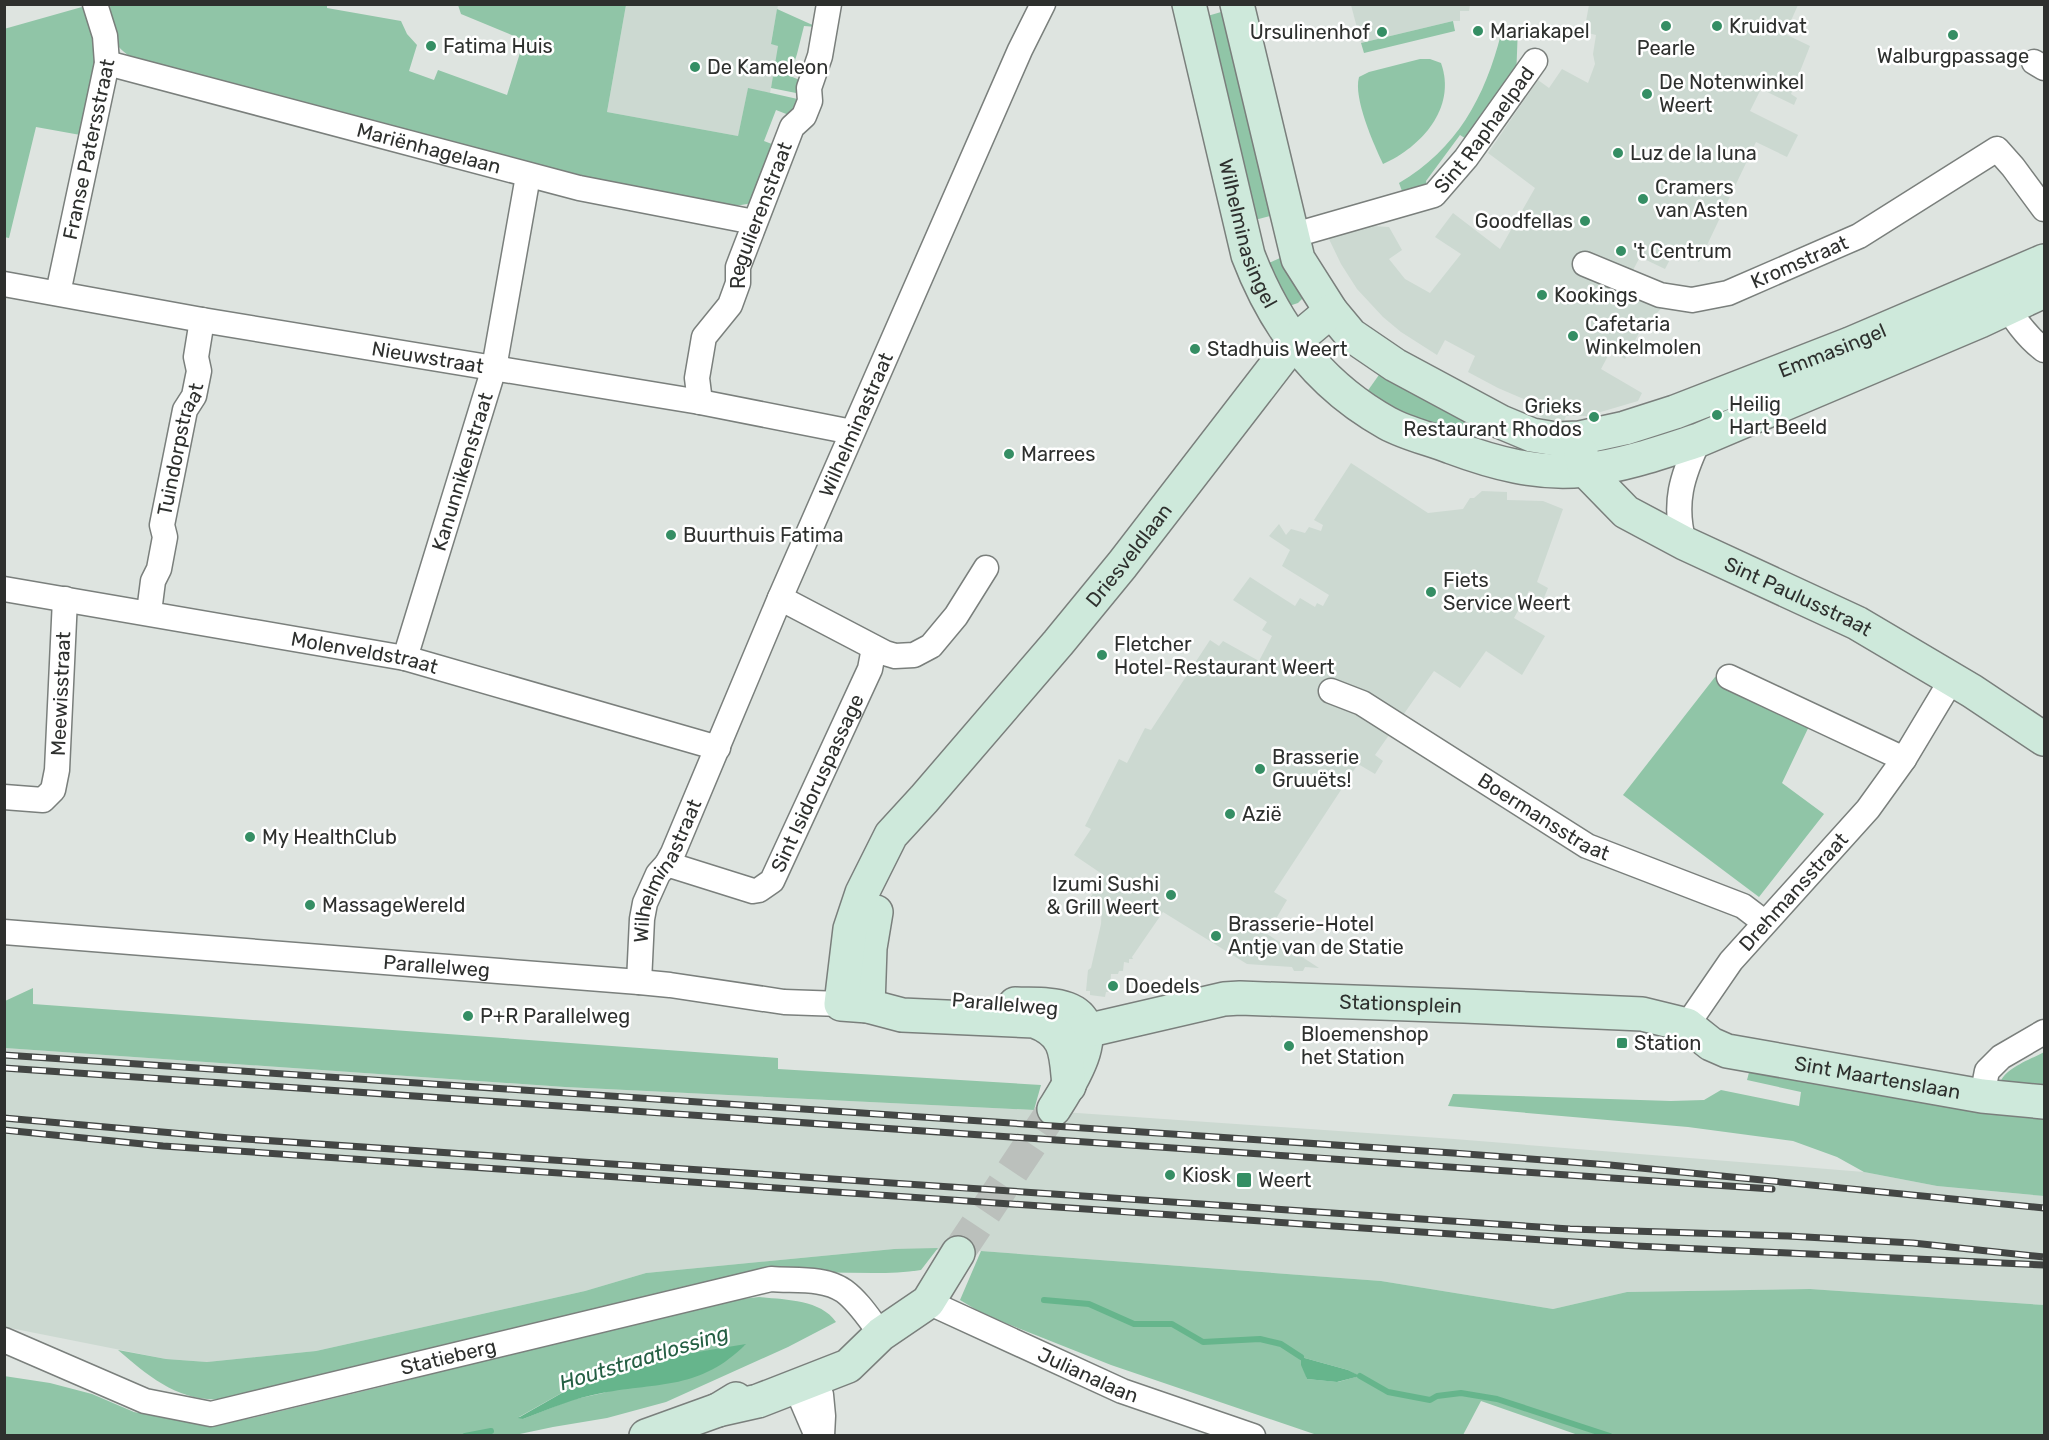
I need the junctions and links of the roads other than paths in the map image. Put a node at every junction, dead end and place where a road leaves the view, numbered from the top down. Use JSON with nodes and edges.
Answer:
{"nodes":[{"id":1,"x":95,"y":4,"type":"edge"},
{"id":2,"x":1043,"y":4,"type":"edge"},
{"id":3,"x":1189,"y":4,"type":"edge"},
{"id":4,"x":1236,"y":4,"type":"edge"},
{"id":5,"x":827,"y":16,"type":"edge"},
{"id":6,"x":1535,"y":61,"type":"dead end"},
{"id":7,"x":107,"y":63,"type":"junction"},
{"id":8,"x":528,"y":176,"type":"junction"},
{"id":9,"x":2044,"y":209,"type":"edge"},
{"id":10,"x":754,"y":222,"type":"junction"},
{"id":11,"x":1291,"y":236,"type":"junction"},
{"id":12,"x":2044,"y":261,"type":"edge"},
{"id":13,"x":1585,"y":264,"type":"dead end"},
{"id":14,"x":4,"y":284,"type":"edge"},
{"id":15,"x":2044,"y":291,"type":"edge"},
{"id":16,"x":58,"y":293,"type":"junction"},
{"id":17,"x":2001,"y":296,"type":"junction"},
{"id":18,"x":1331,"y":311,"type":"junction"},
{"id":19,"x":202,"y":320,"type":"junction"},
{"id":20,"x":1294,"y":342,"type":"junction"},
{"id":21,"x":2044,"y":350,"type":"edge"},
{"id":22,"x":494,"y":368,"type":"junction"},
{"id":23,"x":700,"y":402,"type":"junction"},
{"id":24,"x":1501,"y":422,"type":"joint"},
{"id":25,"x":852,"y":432,"type":"junction"},
{"id":26,"x":1579,"y":438,"type":"junction"},
{"id":27,"x":1699,"y":440,"type":"junction"},
{"id":28,"x":1585,"y":470,"type":"junction"},
{"id":29,"x":1684,"y":543,"type":"junction"},
{"id":30,"x":986,"y":568,"type":"dead end"},
{"id":31,"x":4,"y":589,"type":"edge"},
{"id":32,"x":780,"y":598,"type":"junction"},
{"id":33,"x":65,"y":599,"type":"junction"},
{"id":34,"x":148,"y":612,"type":"junction"},
{"id":35,"x":874,"y":648,"type":"junction"},
{"id":36,"x":405,"y":657,"type":"junction"},
{"id":37,"x":1729,"y":677,"type":"dead end"},
{"id":38,"x":1952,"y":680,"type":"junction"},
{"id":39,"x":1331,"y":691,"type":"dead end"},
{"id":40,"x":2044,"y":739,"type":"edge"},
{"id":41,"x":718,"y":748,"type":"junction"},
{"id":42,"x":1904,"y":759,"type":"junction"},
{"id":43,"x":4,"y":797,"type":"edge"},
{"id":44,"x":668,"y":864,"type":"junction"},
{"id":45,"x":1764,"y":922,"type":"junction"},
{"id":46,"x":4,"y":932,"type":"edge"},
{"id":47,"x":639,"y":982,"type":"junction"},
{"id":48,"x":854,"y":1005,"type":"junction"},
{"id":49,"x":2044,"y":1032,"type":"edge"},
{"id":50,"x":1073,"y":1034,"type":"junction"},
{"id":51,"x":1699,"y":1035,"type":"junction"},
{"id":52,"x":1982,"y":1096,"type":"junction"},
{"id":53,"x":1061,"y":1098,"type":"tunnel mouth"},
{"id":54,"x":2044,"y":1102,"type":"edge"},
{"id":55,"x":957,"y":1253,"type":"tunnel mouth"},
{"id":56,"x":927,"y":1302,"type":"junction"},
{"id":57,"x":881,"y":1334,"type":"junction"},
{"id":58,"x":4,"y":1340,"type":"edge"},
{"id":59,"x":807,"y":1386,"type":"junction"},
{"id":60,"x":646,"y":1436,"type":"edge"},
{"id":61,"x":817,"y":1436,"type":"edge"},
{"id":62,"x":822,"y":1436,"type":"edge"},
{"id":63,"x":1253,"y":1436,"type":"edge"}],
"edges":[{"from":1,"to":7,"type":"street","name":"Franse Patersstraat"},
{"from":2,"to":25,"type":"street","name":"Wilhelminastraat"},
{"from":3,"to":20,"type":"street","name":"Wilhelminasingel"},
{"from":4,"to":11,"type":"street","name":"Wilhelminasingel"},
{"from":5,"to":10,"type":"street","name":"Regulierenstraat"},
{"from":6,"to":11,"type":"street","name":"Sint Raphaelpad"},
{"from":7,"to":8,"type":"street","name":"Mariënhagelaan"},
{"from":7,"to":16,"type":"street","name":"Franse Patersstraat"},
{"from":8,"to":10,"type":"street","name":"Mariënhagelaan"},
{"from":8,"to":22,"type":"street","name":"Kanunnikenstraat"},
{"from":9,"to":13,"type":"street","name":"Kromstraat"},
{"from":10,"to":23,"type":"street","name":"Regulierenstraat"},
{"from":11,"to":18,"type":"street","name":"Wilhelminasingel"},
{"from":12,"to":17,"type":"street","name":"Emmasingel"},
{"from":14,"to":16,"type":"street","name":"Nieuwstraat"},
{"from":15,"to":17,"type":"street","name":"Emmasingel"},
{"from":16,"to":19,"type":"street","name":"Nieuwstraat"},
{"from":17,"to":21,"type":"street"},
{"from":17,"to":26,"type":"street","name":"Emmasingel"},
{"from":17,"to":27,"type":"street","name":"Emmasingel"},
{"from":18,"to":20,"type":"street","name":"Driesveldlaan"},
{"from":18,"to":24,"type":"street","name":"Wilhelminasingel"},
{"from":19,"to":22,"type":"street","name":"Nieuwstraat"},
{"from":19,"to":34,"type":"street","name":"Tuindorpstraat"},
{"from":20,"to":28,"type":"street","name":"Wilhelminasingel"},
{"from":20,"to":48,"type":"street","name":"Driesveldlaan"},
{"from":22,"to":23,"type":"street","name":"Nieuwstraat"},
{"from":22,"to":36,"type":"street","name":"Kanunnikenstraat"},
{"from":23,"to":25,"type":"street","name":"Nieuwstraat"},
{"from":24,"to":26,"type":"street","name":"Emmasingel"},
{"from":25,"to":32,"type":"street","name":"Wilhelminastraat"},
{"from":26,"to":28,"type":"street"},
{"from":27,"to":28,"type":"street","name":"Emmasingel"},
{"from":27,"to":29,"type":"street"},
{"from":28,"to":29,"type":"street","name":"Sint Paulusstraat"},
{"from":29,"to":38,"type":"street","name":"Sint Paulusstraat"},
{"from":30,"to":35,"type":"street"},
{"from":31,"to":33,"type":"street","name":"Molenveldstraat"},
{"from":32,"to":35,"type":"street"},
{"from":32,"to":41,"type":"street","name":"Wilhelminastraat"},
{"from":33,"to":34,"type":"street","name":"Molenveldstraat"},
{"from":33,"to":43,"type":"street","name":"Meewisstraat"},
{"from":34,"to":36,"type":"street","name":"Molenveldstraat"},
{"from":35,"to":44,"type":"street","name":"Sint Isidoruspassage"},
{"from":36,"to":41,"type":"street","name":"Molenveldstraat"},
{"from":37,"to":42,"type":"street"},
{"from":38,"to":40,"type":"street","name":"Sint Paulusstraat"},
{"from":38,"to":42,"type":"street","name":"Drehmansstraat"},
{"from":39,"to":45,"type":"street","name":"Boermansstraat"},
{"from":41,"to":44,"type":"street","name":"Wilhelminastraat"},
{"from":42,"to":45,"type":"street","name":"Drehmansstraat"},
{"from":44,"to":47,"type":"street","name":"Wilhelminastraat"},
{"from":45,"to":51,"type":"street","name":"Drehmansstraat"},
{"from":46,"to":47,"type":"street","name":"Parallelweg"},
{"from":47,"to":48,"type":"street","name":"Parallelweg"},
{"from":48,"to":50,"type":"street","name":"Parallelweg"},
{"from":49,"to":52,"type":"street"},
{"from":50,"to":51,"type":"street","name":"Stationsplein"},
{"from":50,"to":53,"type":"street"},
{"from":51,"to":52,"type":"street","name":"Sint Maartenslaan"},
{"from":52,"to":54,"type":"street","name":"Sint Maartenslaan"},
{"from":55,"to":56,"type":"street"},
{"from":56,"to":57,"type":"street"},
{"from":56,"to":63,"type":"street","name":"Julianalaan"},
{"from":57,"to":58,"type":"street","name":"Statieberg"},
{"from":57,"to":59,"type":"street"},
{"from":59,"to":60,"type":"street"},
{"from":59,"to":61,"type":"street"},
{"from":59,"to":62,"type":"street"}]}
